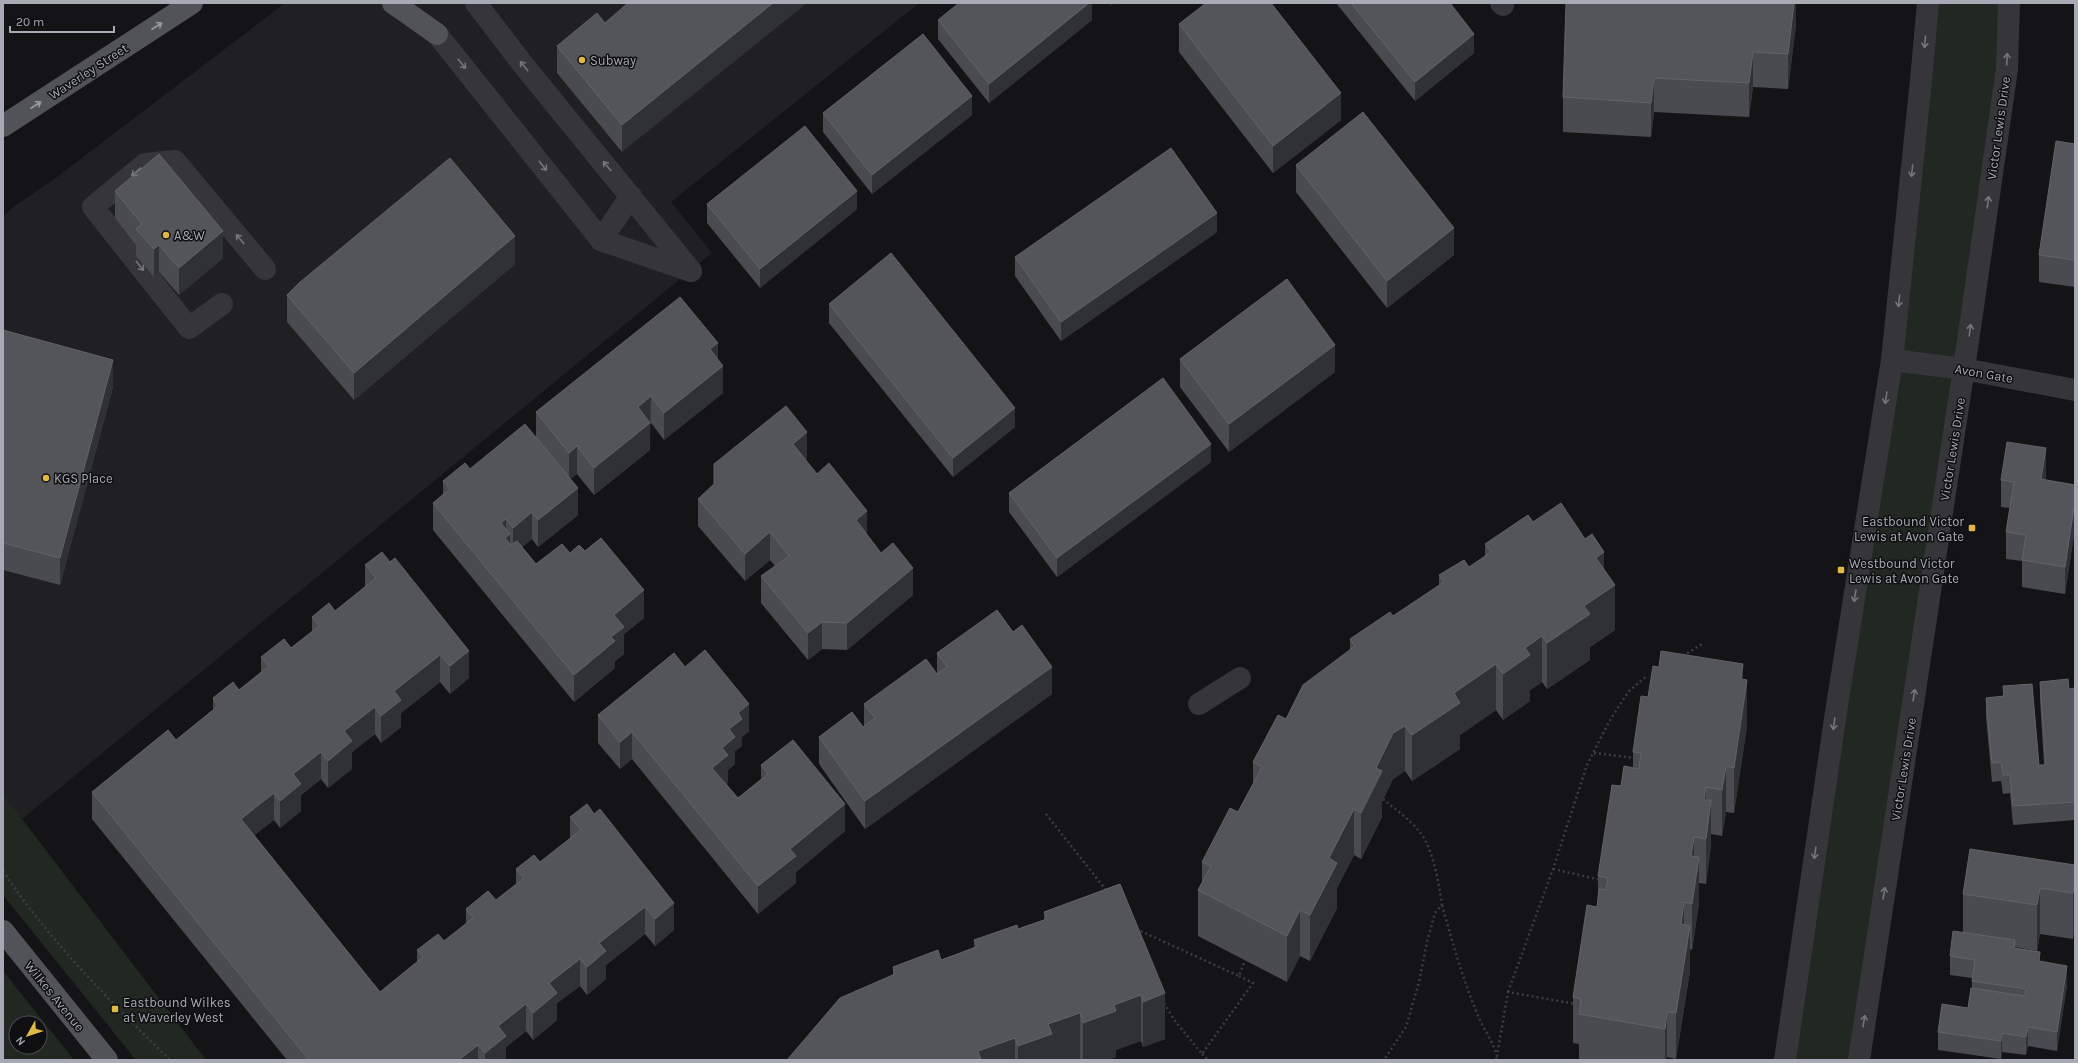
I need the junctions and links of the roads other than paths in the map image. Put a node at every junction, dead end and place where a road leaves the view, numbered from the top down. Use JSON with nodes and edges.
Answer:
{"nodes":[{"id":1,"x":192,"y":3,"type":"edge"},
{"id":2,"x":393,"y":3,"type":"edge"},
{"id":3,"x":419,"y":3,"type":"edge"},
{"id":4,"x":476,"y":3,"type":"edge"},
{"id":5,"x":1928,"y":3,"type":"edge"},
{"id":6,"x":2009,"y":3,"type":"edge"},
{"id":7,"x":437,"y":34,"type":"junction"},
{"id":8,"x":3,"y":126,"type":"edge"},
{"id":9,"x":631,"y":196,"type":"junction"},
{"id":10,"x":601,"y":240,"type":"junction"},
{"id":11,"x":265,"y":269,"type":"dead end"},
{"id":12,"x":222,"y":304,"type":"dead end"},
{"id":13,"x":1892,"y":360,"type":"junction"},
{"id":14,"x":1964,"y":369,"type":"junction"},
{"id":15,"x":2075,"y":390,"type":"edge"},
{"id":16,"x":1240,"y":678,"type":"dead end"},
{"id":17,"x":1199,"y":704,"type":"dead end"},
{"id":18,"x":3,"y":931,"type":"edge"},
{"id":19,"x":107,"y":1060,"type":"edge"},
{"id":20,"x":1785,"y":1060,"type":"edge"},
{"id":21,"x":1858,"y":1060,"type":"edge"}],
"edges":[{"from":8,"to":1,"type":"main road","name":"Waverley Street","one_way":true},
{"from":2,"to":7,"type":"main road"},
{"from":3,"to":7,"type":"main road"},
{"from":9,"to":4,"type":"street","one_way":true},
{"from":5,"to":13,"type":"street","one_way":true},
{"from":14,"to":6,"type":"street","name":"Victor Lewis Drive","one_way":true},
{"from":7,"to":10,"type":"street","one_way":true},
{"from":9,"to":10,"type":"street"},
{"from":9,"to":10,"type":"street"},
{"from":11,"to":12,"type":"street","one_way":true},
{"from":13,"to":14,"type":"street","name":"Avon Gate"},
{"from":13,"to":20,"type":"street","one_way":true},
{"from":14,"to":15,"type":"street","name":"Avon Gate"},
{"from":21,"to":14,"type":"street","name":"Victor Lewis Drive","one_way":true},
{"from":16,"to":17,"type":"street"},
{"from":18,"to":19,"type":"main road","name":"Wilkes Avenue"}]}
